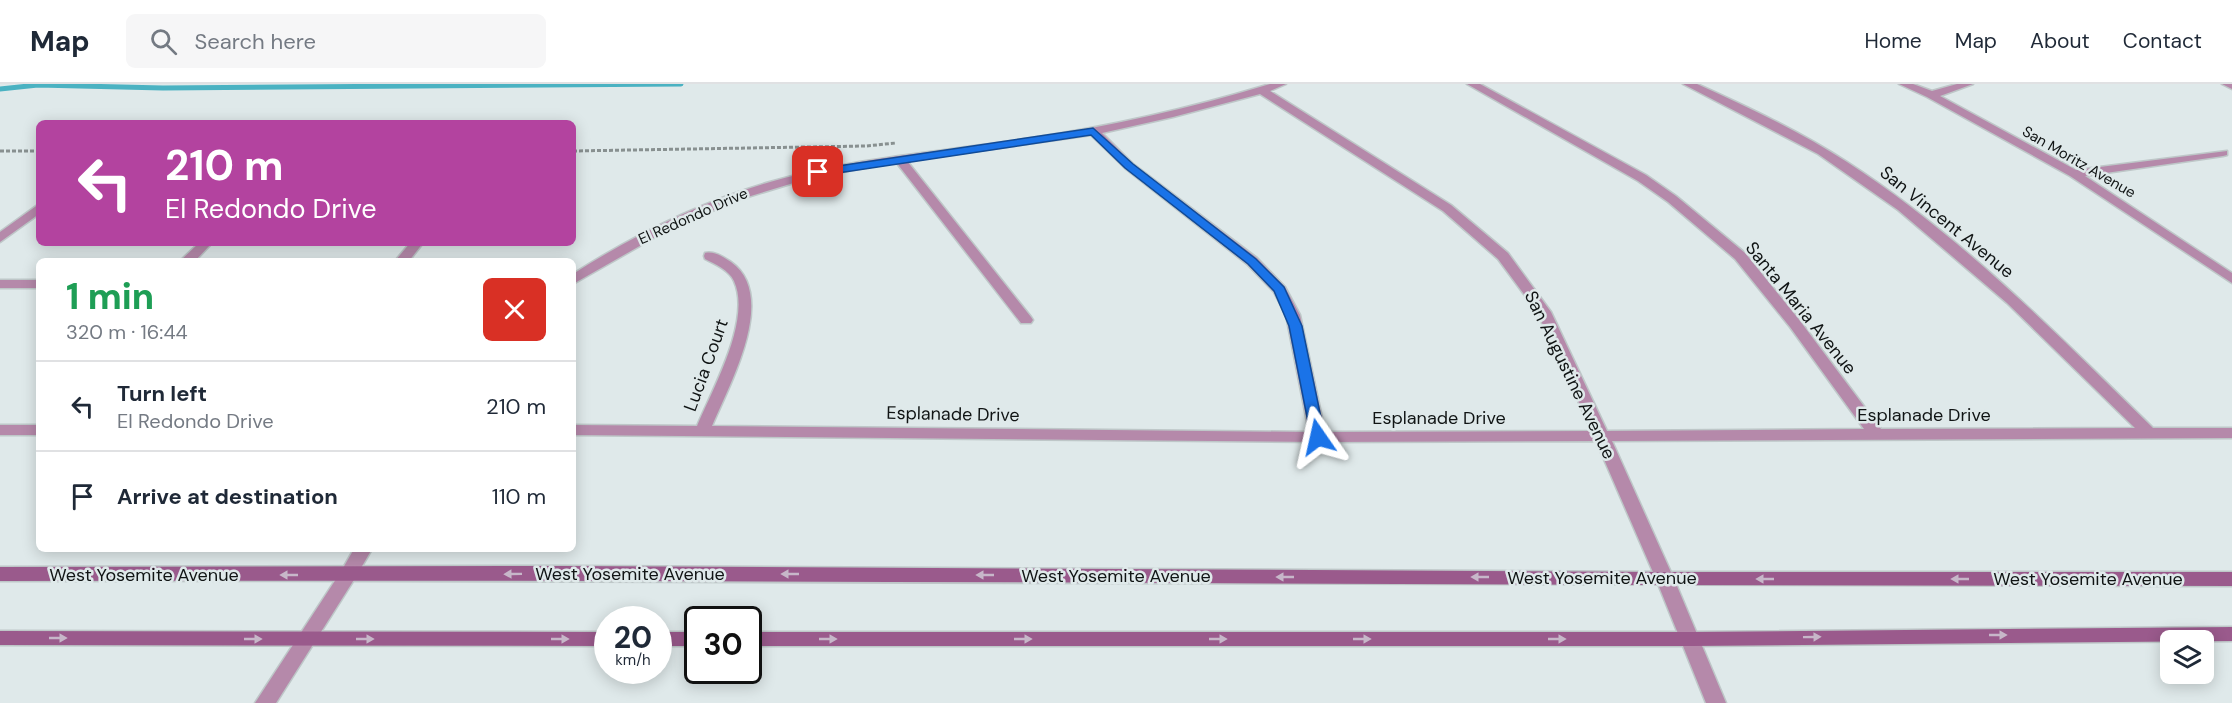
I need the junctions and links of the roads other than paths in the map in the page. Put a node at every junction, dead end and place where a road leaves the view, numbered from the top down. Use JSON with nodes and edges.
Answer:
{"nodes":[{"id":1,"x":1281,"y":84,"type":"edge"},
{"id":2,"x":1472,"y":84,"type":"edge"},
{"id":3,"x":1688,"y":84,"type":"edge"},
{"id":4,"x":1904,"y":84,"type":"edge"},
{"id":5,"x":1968,"y":84,"type":"edge"},
{"id":6,"x":2227,"y":84,"type":"edge"},
{"id":7,"x":2232,"y":86,"type":"edge"},
{"id":8,"x":1261,"y":90,"type":"junction"},
{"id":9,"x":1930,"y":95,"type":"junction"},
{"id":10,"x":1093,"y":131,"type":"junction"},
{"id":11,"x":2223,"y":153,"type":"dead end"},
{"id":12,"x":900,"y":159,"type":"junction"},
{"id":13,"x":2074,"y":174,"type":"junction"},
{"id":14,"x":36,"y":210,"type":"edge"},
{"id":15,"x":0,"y":238,"type":"edge"},
{"id":16,"x":203,"y":246,"type":"edge"},
{"id":17,"x":414,"y":246,"type":"edge"},
{"id":18,"x":710,"y":256,"type":"dead end"},
{"id":19,"x":190,"y":258,"type":"edge"},
{"id":20,"x":404,"y":258,"type":"edge"},
{"id":21,"x":576,"y":278,"type":"edge"},
{"id":22,"x":2232,"y":279,"type":"edge"},
{"id":23,"x":0,"y":284,"type":"edge"},
{"id":24,"x":36,"y":284,"type":"edge"},
{"id":25,"x":1026,"y":320,"type":"dead end"},
{"id":26,"x":0,"y":430,"type":"edge"},
{"id":27,"x":36,"y":430,"type":"edge"},
{"id":28,"x":576,"y":430,"type":"edge"},
{"id":29,"x":703,"y":430,"type":"junction"},
{"id":30,"x":2149,"y":433,"type":"junction"},
{"id":31,"x":2232,"y":433,"type":"edge"},
{"id":32,"x":1876,"y":434,"type":"junction"},
{"id":33,"x":1318,"y":437,"type":"junction"},
{"id":34,"x":1603,"y":438,"type":"junction"},
{"id":35,"x":361,"y":552,"type":"edge"},
{"id":36,"x":0,"y":574,"type":"edge"},
{"id":37,"x":348,"y":575,"type":"junction"},
{"id":38,"x":1665,"y":579,"type":"junction"},
{"id":39,"x":2232,"y":579,"type":"edge"},
{"id":40,"x":2232,"y":634,"type":"edge"},
{"id":41,"x":0,"y":638,"type":"edge"},
{"id":42,"x":306,"y":639,"type":"junction"},
{"id":43,"x":594,"y":639,"type":"edge"},
{"id":44,"x":762,"y":639,"type":"edge"},
{"id":45,"x":1691,"y":639,"type":"junction"},
{"id":46,"x":265,"y":703,"type":"edge"},
{"id":47,"x":1716,"y":703,"type":"edge"}],
"edges":[{"from":1,"to":8,"type":"street","name":"El Redondo Drive"},
{"from":2,"to":32,"type":"street","name":"Santa Maria Avenue"},
{"from":3,"to":30,"type":"street","name":"San Vincent Avenue"},
{"from":4,"to":9,"type":"street","name":"San Moritz Avenue"},
{"from":5,"to":9,"type":"street"},
{"from":6,"to":7,"type":"street"},
{"from":8,"to":10,"type":"street","name":"El Redondo Drive"},
{"from":8,"to":34,"type":"street","name":"San Augustine Avenue"},
{"from":9,"to":13,"type":"street","name":"San Moritz Avenue"},
{"from":10,"to":12,"type":"street","name":"El Redondo Drive"},
{"from":10,"to":33,"type":"street"},
{"from":11,"to":13,"type":"street"},
{"from":12,"to":21,"type":"street","name":"El Redondo Drive"},
{"from":12,"to":25,"type":"street"},
{"from":13,"to":22,"type":"street","name":"San Moritz Avenue"},
{"from":14,"to":15,"type":"street"},
{"from":16,"to":19,"type":"street"},
{"from":17,"to":20,"type":"street"},
{"from":18,"to":29,"type":"street","name":"Lucia Court"},
{"from":23,"to":24,"type":"street"},
{"from":26,"to":27,"type":"street"},
{"from":28,"to":29,"type":"street","name":"Esplanade Drive"},
{"from":29,"to":33,"type":"street","name":"Esplanade Drive"},
{"from":30,"to":31,"type":"street","name":"Esplanade Drive"},
{"from":30,"to":32,"type":"street","name":"Esplanade Drive"},
{"from":32,"to":34,"type":"street","name":"Esplanade Drive"},
{"from":33,"to":34,"type":"street","name":"Esplanade Drive"},
{"from":34,"to":38,"type":"street","name":"San Augustine Avenue"},
{"from":35,"to":37,"type":"street"},
{"from":37,"to":36,"type":"main road","name":"West Yosemite Avenue","one_way":true},
{"from":38,"to":37,"type":"main road","name":"West Yosemite Avenue","one_way":true},
{"from":37,"to":42,"type":"street"},
{"from":39,"to":38,"type":"main road","name":"West Yosemite Avenue","one_way":true},
{"from":38,"to":45,"type":"street","name":"San Augustine Avenue"},
{"from":45,"to":40,"type":"main road","one_way":true},
{"from":41,"to":42,"type":"main road","one_way":true},
{"from":42,"to":43,"type":"main road","one_way":true},
{"from":42,"to":46,"type":"street"},
{"from":44,"to":45,"type":"main road","one_way":true},
{"from":45,"to":47,"type":"street","name":"San Augustine Avenue"}]}
